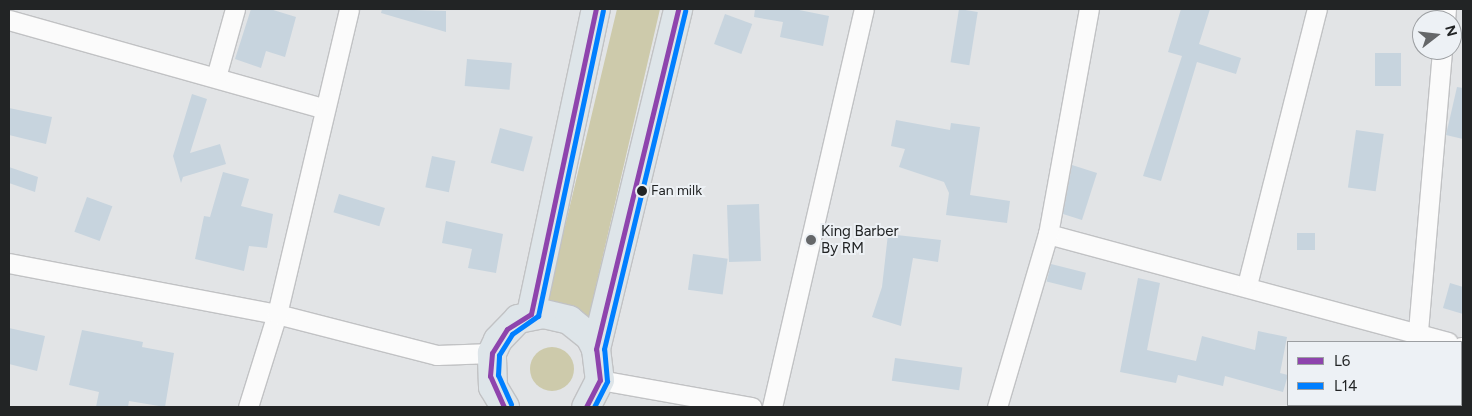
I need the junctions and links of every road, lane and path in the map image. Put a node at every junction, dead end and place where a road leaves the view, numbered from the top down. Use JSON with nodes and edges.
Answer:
{"nodes":[{"id":1,"x":235,"y":9,"type":"edge"},
{"id":2,"x":348,"y":9,"type":"edge"},
{"id":3,"x":596,"y":9,"type":"edge"},
{"id":4,"x":678,"y":9,"type":"edge"},
{"id":5,"x":864,"y":9,"type":"edge"},
{"id":6,"x":1089,"y":9,"type":"edge"},
{"id":7,"x":1318,"y":9,"type":"edge"},
{"id":8,"x":9,"y":20,"type":"edge"},
{"id":9,"x":1441,"y":60,"type":"edge"},
{"id":10,"x":216,"y":77,"type":"junction"},
{"id":11,"x":325,"y":109,"type":"junction"},
{"id":12,"x":1048,"y":234,"type":"junction"},
{"id":13,"x":9,"y":263,"type":"edge"},
{"id":14,"x":1247,"y":285,"type":"junction"},
{"id":15,"x":277,"y":314,"type":"junction"},
{"id":16,"x":532,"y":314,"type":"junction"},
{"id":17,"x":1418,"y":331,"type":"junction"},
{"id":18,"x":1445,"y":341,"type":"edge"},
{"id":19,"x":596,"y":349,"type":"junction"},
{"id":20,"x":492,"y":353,"type":"junction"},
{"id":21,"x":600,"y":380,"type":"junction"},
{"id":22,"x":248,"y":407,"type":"edge"},
{"id":23,"x":504,"y":407,"type":"edge"},
{"id":24,"x":586,"y":407,"type":"edge"},
{"id":25,"x":752,"y":407,"type":"edge"},
{"id":26,"x":772,"y":407,"type":"edge"},
{"id":27,"x":998,"y":407,"type":"edge"}],
"edges":[{"from":1,"to":10,"type":"street"},
{"from":2,"to":11,"type":"street"},
{"from":3,"to":16,"type":"main road"},
{"from":4,"to":19,"type":"main road"},
{"from":5,"to":26,"type":"street"},
{"from":6,"to":12,"type":"street"},
{"from":7,"to":14,"type":"street"},
{"from":8,"to":10,"type":"street"},
{"from":9,"to":17,"type":"street"},
{"from":10,"to":11,"type":"street"},
{"from":11,"to":15,"type":"street"},
{"from":12,"to":14,"type":"street"},
{"from":12,"to":27,"type":"street"},
{"from":13,"to":15,"type":"street"},
{"from":14,"to":17,"type":"street"},
{"from":15,"to":20,"type":"street"},
{"from":15,"to":22,"type":"street"},
{"from":16,"to":19,"type":"main road"},
{"from":16,"to":20,"type":"main road"},
{"from":17,"to":18,"type":"street"},
{"from":19,"to":21,"type":"main road"},
{"from":20,"to":23,"type":"main road"},
{"from":21,"to":24,"type":"main road"},
{"from":21,"to":25,"type":"street"}]}
